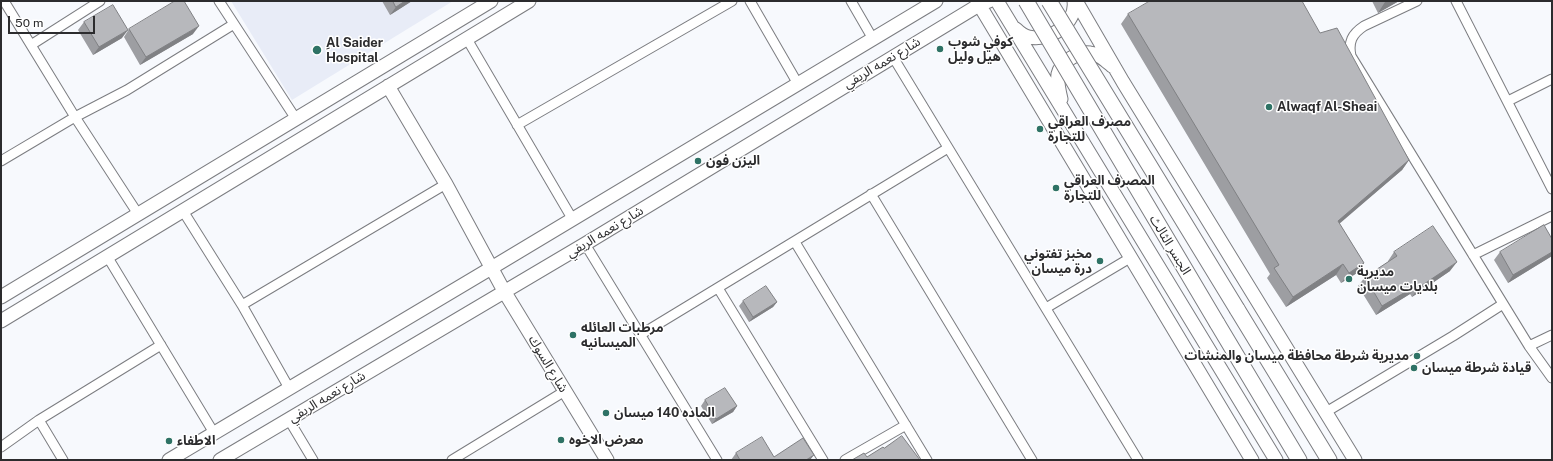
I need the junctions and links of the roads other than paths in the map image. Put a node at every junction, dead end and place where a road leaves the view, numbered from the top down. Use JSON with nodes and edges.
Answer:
{"nodes":[{"id":1,"x":4,"y":1,"type":"edge"},
{"id":2,"x":100,"y":1,"type":"edge"},
{"id":3,"x":220,"y":1,"type":"edge"},
{"id":4,"x":529,"y":1,"type":"edge"},
{"id":5,"x":732,"y":1,"type":"edge"},
{"id":6,"x":750,"y":1,"type":"edge"},
{"id":7,"x":851,"y":1,"type":"edge"},
{"id":8,"x":936,"y":1,"type":"edge"},
{"id":9,"x":1026,"y":1,"type":"edge"},
{"id":10,"x":1049,"y":1,"type":"edge"},
{"id":11,"x":1075,"y":1,"type":"edge"},
{"id":12,"x":1417,"y":1,"type":"edge"},
{"id":13,"x":1456,"y":1,"type":"edge"},
{"id":14,"x":988,"y":2,"type":"edge"},
{"id":15,"x":487,"y":3,"type":"edge"},
{"id":16,"x":495,"y":22,"type":"junction"},
{"id":17,"x":234,"y":24,"type":"junction"},
{"id":18,"x":1014,"y":28,"type":"junction"},
{"id":19,"x":467,"y":38,"type":"junction"},
{"id":20,"x":874,"y":39,"type":"junction"},
{"id":21,"x":31,"y":45,"type":"junction"},
{"id":22,"x":893,"y":57,"type":"junction"},
{"id":23,"x":1552,"y":79,"type":"edge"},
{"id":24,"x":1124,"y":82,"type":"junction"},
{"id":25,"x":798,"y":84,"type":"junction"},
{"id":26,"x":388,"y":86,"type":"junction"},
{"id":27,"x":1508,"y":101,"type":"junction"},
{"id":28,"x":75,"y":117,"type":"junction"},
{"id":29,"x":1068,"y":118,"type":"junction"},
{"id":30,"x":296,"y":119,"type":"junction"},
{"id":31,"x":517,"y":125,"type":"junction"},
{"id":32,"x":948,"y":148,"type":"junction"},
{"id":33,"x":1,"y":161,"type":"edge"},
{"id":34,"x":446,"y":184,"type":"junction"},
{"id":35,"x":1552,"y":189,"type":"edge"},
{"id":36,"x":871,"y":194,"type":"junction"},
{"id":37,"x":183,"y":211,"type":"junction"},
{"id":38,"x":138,"y":214,"type":"junction"},
{"id":39,"x":1552,"y":216,"type":"edge"},
{"id":40,"x":573,"y":220,"type":"junction"},
{"id":41,"x":795,"y":242,"type":"junction"},
{"id":42,"x":585,"y":244,"type":"junction"},
{"id":43,"x":1473,"y":255,"type":"junction"},
{"id":44,"x":107,"y":256,"type":"junction"},
{"id":45,"x":1130,"y":258,"type":"junction"},
{"id":46,"x":491,"y":268,"type":"junction"},
{"id":47,"x":718,"y":288,"type":"junction"},
{"id":48,"x":504,"y":292,"type":"junction"},
{"id":49,"x":1,"y":297,"type":"edge"},
{"id":50,"x":1503,"y":304,"type":"junction"},
{"id":51,"x":242,"y":305,"type":"junction"},
{"id":52,"x":1046,"y":308,"type":"junction"},
{"id":53,"x":1,"y":321,"type":"edge"},
{"id":54,"x":640,"y":335,"type":"junction"},
{"id":55,"x":1552,"y":336,"type":"edge"},
{"id":56,"x":161,"y":346,"type":"junction"},
{"id":57,"x":1529,"y":346,"type":"junction"},
{"id":58,"x":1552,"y":378,"type":"edge"},
{"id":59,"x":289,"y":388,"type":"junction"},
{"id":60,"x":565,"y":391,"type":"junction"},
{"id":61,"x":1326,"y":412,"type":"junction"},
{"id":62,"x":39,"y":420,"type":"junction"},
{"id":63,"x":288,"y":420,"type":"junction"},
{"id":64,"x":906,"y":425,"type":"junction"},
{"id":65,"x":214,"y":433,"type":"junction"},
{"id":66,"x":1262,"y":438,"type":"junction"},
{"id":67,"x":1,"y":447,"type":"edge"},
{"id":68,"x":1245,"y":448,"type":"junction"},
{"id":69,"x":63,"y":460,"type":"edge"},
{"id":70,"x":169,"y":460,"type":"edge"},
{"id":71,"x":220,"y":460,"type":"edge"},
{"id":72,"x":313,"y":460,"type":"edge"},
{"id":73,"x":452,"y":460,"type":"edge"},
{"id":74,"x":606,"y":460,"type":"edge"},
{"id":75,"x":716,"y":460,"type":"edge"},
{"id":76,"x":823,"y":460,"type":"edge"},
{"id":77,"x":845,"y":460,"type":"edge"},
{"id":78,"x":927,"y":460,"type":"edge"},
{"id":79,"x":1032,"y":460,"type":"edge"},
{"id":80,"x":1138,"y":460,"type":"edge"},
{"id":81,"x":1252,"y":460,"type":"edge"},
{"id":82,"x":1276,"y":460,"type":"edge"},
{"id":83,"x":1299,"y":460,"type":"edge"},
{"id":84,"x":1329,"y":460,"type":"edge"},
{"id":85,"x":1355,"y":460,"type":"edge"}],
"edges":[{"from":1,"to":21,"type":"street"},
{"from":2,"to":21,"type":"street"},
{"from":3,"to":17,"type":"street"},
{"from":4,"to":16,"type":"street"},
{"from":5,"to":31,"type":"street"},
{"from":6,"to":25,"type":"street"},
{"from":7,"to":20,"type":"street"},
{"from":8,"to":20,"type":"street","name":"شارع نعمه الريفي"},
{"from":9,"to":83,"type":"main road","name":"الجسر الثالث","bridge":true},
{"from":10,"to":84,"type":"main road","name":"الجسر الثالث","bridge":true},
{"from":11,"to":18,"type":"street"},
{"from":11,"to":24,"type":"street"},
{"from":12,"to":43,"type":"street"},
{"from":13,"to":27,"type":"street"},
{"from":14,"to":18,"type":"street"},
{"from":14,"to":22,"type":"street","name":"شارع نعمه الريفي"},
{"from":14,"to":45,"type":"street"},
{"from":15,"to":16,"type":"street"},
{"from":15,"to":30,"type":"street"},
{"from":16,"to":19,"type":"street"},
{"from":17,"to":28,"type":"street"},
{"from":17,"to":30,"type":"street"},
{"from":18,"to":29,"type":"street"},
{"from":19,"to":26,"type":"street"},
{"from":19,"to":31,"type":"street"},
{"from":20,"to":25,"type":"street","name":"شارع نعمه الريفي"},
{"from":21,"to":28,"type":"street"},
{"from":22,"to":32,"type":"street"},
{"from":22,"to":42,"type":"street","name":"شارع نعمه الريفي"},
{"from":23,"to":27,"type":"street"},
{"from":24,"to":29,"type":"street"},
{"from":24,"to":61,"type":"street"},
{"from":25,"to":40,"type":"street","name":"شارع نعمه الريفي"},
{"from":26,"to":34,"type":"street","name":"شارع السوك"},
{"from":26,"to":37,"type":"street"},
{"from":27,"to":35,"type":"street"},
{"from":28,"to":33,"type":"street"},
{"from":28,"to":38,"type":"street"},
{"from":29,"to":66,"type":"street"},
{"from":30,"to":38,"type":"street"},
{"from":31,"to":40,"type":"street"},
{"from":32,"to":36,"type":"street"},
{"from":32,"to":52,"type":"street"},
{"from":34,"to":46,"type":"street","name":"شارع السوك"},
{"from":34,"to":51,"type":"street"},
{"from":36,"to":41,"type":"street"},
{"from":36,"to":79,"type":"street"},
{"from":37,"to":44,"type":"street"},
{"from":37,"to":51,"type":"street"},
{"from":38,"to":49,"type":"street"},
{"from":39,"to":43,"type":"street"},
{"from":40,"to":46,"type":"street","name":"شارع نعمه الريفي"},
{"from":41,"to":47,"type":"street"},
{"from":41,"to":64,"type":"street"},
{"from":42,"to":48,"type":"street","name":"شارع نعمه الريفي"},
{"from":42,"to":54,"type":"street"},
{"from":43,"to":50,"type":"street"},
{"from":44,"to":53,"type":"street"},
{"from":44,"to":56,"type":"street"},
{"from":45,"to":52,"type":"street"},
{"from":45,"to":68,"type":"street"},
{"from":46,"to":48,"type":"street","name":"شارع السوك"},
{"from":46,"to":59,"type":"street","name":"شارع نعمه الريفي"},
{"from":47,"to":54,"type":"street"},
{"from":47,"to":76,"type":"street"},
{"from":48,"to":60,"type":"street","name":"شارع السوك"},
{"from":48,"to":63,"type":"street","name":"شارع نعمه الريفي"},
{"from":50,"to":57,"type":"street"},
{"from":50,"to":61,"type":"street"},
{"from":51,"to":59,"type":"street"},
{"from":52,"to":80,"type":"street"},
{"from":54,"to":75,"type":"street"},
{"from":55,"to":57,"type":"street"},
{"from":56,"to":62,"type":"street"},
{"from":56,"to":65,"type":"street"},
{"from":57,"to":58,"type":"street"},
{"from":59,"to":65,"type":"street","name":"شارع نعمه الريفي"},
{"from":60,"to":73,"type":"street"},
{"from":60,"to":74,"type":"street","name":"شارع السوك"},
{"from":61,"to":85,"type":"street"},
{"from":62,"to":67,"type":"street"},
{"from":62,"to":69,"type":"street"},
{"from":63,"to":71,"type":"street","name":"شارع نعمه الريفي"},
{"from":63,"to":72,"type":"street"},
{"from":64,"to":77,"type":"street"},
{"from":64,"to":78,"type":"street"},
{"from":65,"to":70,"type":"street","name":"شارع نعمه الريفي"},
{"from":66,"to":68,"type":"street"},
{"from":66,"to":82,"type":"street"},
{"from":68,"to":81,"type":"street"}]}
